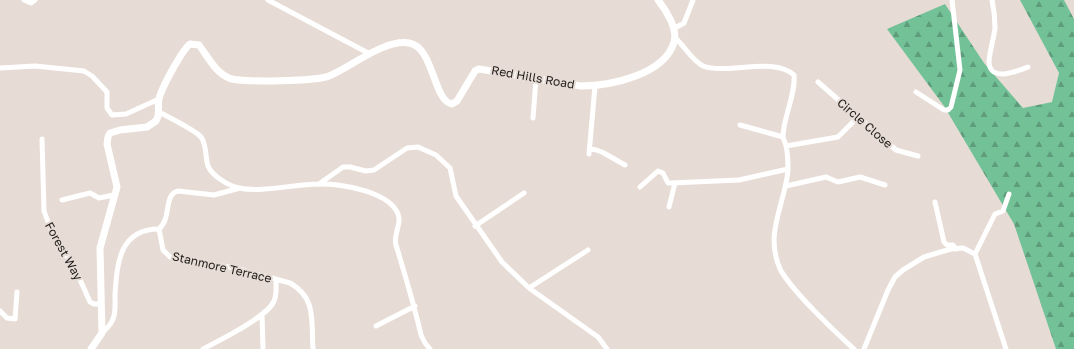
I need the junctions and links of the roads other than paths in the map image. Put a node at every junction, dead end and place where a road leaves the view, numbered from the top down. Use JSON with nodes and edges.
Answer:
{"nodes":[{"id":1,"x":24,"y":0,"type":"edge"},
{"id":2,"x":35,"y":0,"type":"edge"},
{"id":3,"x":268,"y":0,"type":"edge"},
{"id":4,"x":658,"y":0,"type":"edge"},
{"id":5,"x":693,"y":0,"type":"edge"},
{"id":6,"x":952,"y":0,"type":"edge"},
{"id":7,"x":992,"y":0,"type":"edge"},
{"id":8,"x":673,"y":29,"type":"junction"},
{"id":9,"x":675,"y":38,"type":"junction"},
{"id":10,"x":370,"y":54,"type":"junction"},
{"id":11,"x":1028,"y":67,"type":"dead end"},
{"id":12,"x":0,"y":68,"type":"edge"},
{"id":13,"x":536,"y":79,"type":"junction"},
{"id":14,"x":818,"y":82,"type":"dead end"},
{"id":15,"x":595,"y":86,"type":"junction"},
{"id":16,"x":916,"y":92,"type":"dead end"},
{"id":17,"x":159,"y":99,"type":"junction"},
{"id":18,"x":159,"y":112,"type":"junction"},
{"id":19,"x":858,"y":117,"type":"junction"},
{"id":20,"x":533,"y":118,"type":"dead end"},
{"id":21,"x":740,"y":125,"type":"dead end"},
{"id":22,"x":783,"y":137,"type":"junction"},
{"id":23,"x":42,"y":139,"type":"dead end"},
{"id":24,"x":786,"y":146,"type":"junction"},
{"id":25,"x":918,"y":156,"type":"dead end"},
{"id":26,"x":625,"y":165,"type":"dead end"},
{"id":27,"x":788,"y":169,"type":"junction"},
{"id":28,"x":675,"y":183,"type":"junction"},
{"id":29,"x":319,"y":184,"type":"junction"},
{"id":30,"x":885,"y":185,"type":"dead end"},
{"id":31,"x":786,"y":186,"type":"junction"},
{"id":32,"x":640,"y":187,"type":"dead end"},
{"id":33,"x":240,"y":188,"type":"junction"},
{"id":34,"x":524,"y":193,"type":"dead end"},
{"id":35,"x":1009,"y":194,"type":"dead end"},
{"id":36,"x":114,"y":196,"type":"junction"},
{"id":37,"x":62,"y":200,"type":"dead end"},
{"id":38,"x":935,"y":202,"type":"dead end"},
{"id":39,"x":669,"y":206,"type":"dead end"},
{"id":40,"x":475,"y":226,"type":"junction"},
{"id":41,"x":158,"y":229,"type":"junction"},
{"id":42,"x":956,"y":249,"type":"junction"},
{"id":43,"x":588,"y":250,"type":"dead end"},
{"id":44,"x":975,"y":254,"type":"junction"},
{"id":45,"x":276,"y":280,"type":"junction"},
{"id":46,"x":529,"y":288,"type":"junction"},
{"id":47,"x":17,"y":292,"type":"dead end"},
{"id":48,"x":102,"y":304,"type":"junction"},
{"id":49,"x":415,"y":306,"type":"junction"},
{"id":50,"x":0,"y":311,"type":"edge"},
{"id":51,"x":262,"y":314,"type":"junction"},
{"id":52,"x":376,"y":326,"type":"dead end"},
{"id":53,"x":102,"y":334,"type":"junction"},
{"id":54,"x":91,"y":349,"type":"edge"},
{"id":55,"x":203,"y":349,"type":"edge"},
{"id":56,"x":263,"y":349,"type":"edge"},
{"id":57,"x":313,"y":349,"type":"edge"},
{"id":58,"x":430,"y":349,"type":"edge"},
{"id":59,"x":607,"y":349,"type":"edge"},
{"id":60,"x":854,"y":349,"type":"edge"},
{"id":61,"x":864,"y":349,"type":"edge"},
{"id":62,"x":1006,"y":349,"type":"edge"}],
"edges":[{"from":1,"to":2,"type":"street"},
{"from":3,"to":10,"type":"street"},
{"from":4,"to":8,"type":"main road"},
{"from":5,"to":8,"type":"street"},
{"from":6,"to":16,"type":"street"},
{"from":7,"to":11,"type":"street"},
{"from":8,"to":9,"type":"main road"},
{"from":9,"to":15,"type":"main road","name":"Red Hills Road"},
{"from":9,"to":22,"type":"street"},
{"from":10,"to":13,"type":"main road","name":"Red Hills Road"},
{"from":10,"to":17,"type":"main road","name":"Red Hills Road"},
{"from":12,"to":17,"type":"street"},
{"from":13,"to":15,"type":"main road","name":"Red Hills Road"},
{"from":13,"to":20,"type":"street"},
{"from":14,"to":19,"type":"street","name":"Circle Close"},
{"from":15,"to":26,"type":"street"},
{"from":17,"to":18,"type":"main road","name":"Red Hills Road"},
{"from":18,"to":33,"type":"street"},
{"from":18,"to":36,"type":"main road"},
{"from":19,"to":24,"type":"street"},
{"from":19,"to":25,"type":"street","name":"Circle Close"},
{"from":21,"to":22,"type":"street"},
{"from":22,"to":24,"type":"street"},
{"from":23,"to":48,"type":"street","name":"Forest Way"},
{"from":24,"to":27,"type":"street"},
{"from":27,"to":28,"type":"street"},
{"from":27,"to":31,"type":"street"},
{"from":28,"to":32,"type":"street"},
{"from":28,"to":39,"type":"street"},
{"from":29,"to":33,"type":"street"},
{"from":29,"to":40,"type":"street"},
{"from":29,"to":49,"type":"street"},
{"from":30,"to":31,"type":"street"},
{"from":31,"to":60,"type":"street"},
{"from":33,"to":41,"type":"street"},
{"from":34,"to":40,"type":"street"},
{"from":35,"to":44,"type":"street"},
{"from":36,"to":37,"type":"street"},
{"from":36,"to":48,"type":"main road"},
{"from":38,"to":42,"type":"street"},
{"from":40,"to":46,"type":"street"},
{"from":41,"to":45,"type":"street","name":"Stanmore Terrace"},
{"from":41,"to":53,"type":"street"},
{"from":42,"to":44,"type":"street"},
{"from":42,"to":61,"type":"street"},
{"from":43,"to":46,"type":"street"},
{"from":44,"to":62,"type":"street"},
{"from":45,"to":51,"type":"street"},
{"from":45,"to":57,"type":"street","name":"Stanmore Terrace"},
{"from":46,"to":59,"type":"street"},
{"from":47,"to":50,"type":"street"},
{"from":48,"to":53,"type":"main road"},
{"from":49,"to":52,"type":"street"},
{"from":49,"to":58,"type":"street"},
{"from":51,"to":55,"type":"street"},
{"from":51,"to":56,"type":"street"},
{"from":53,"to":54,"type":"main road"}]}
